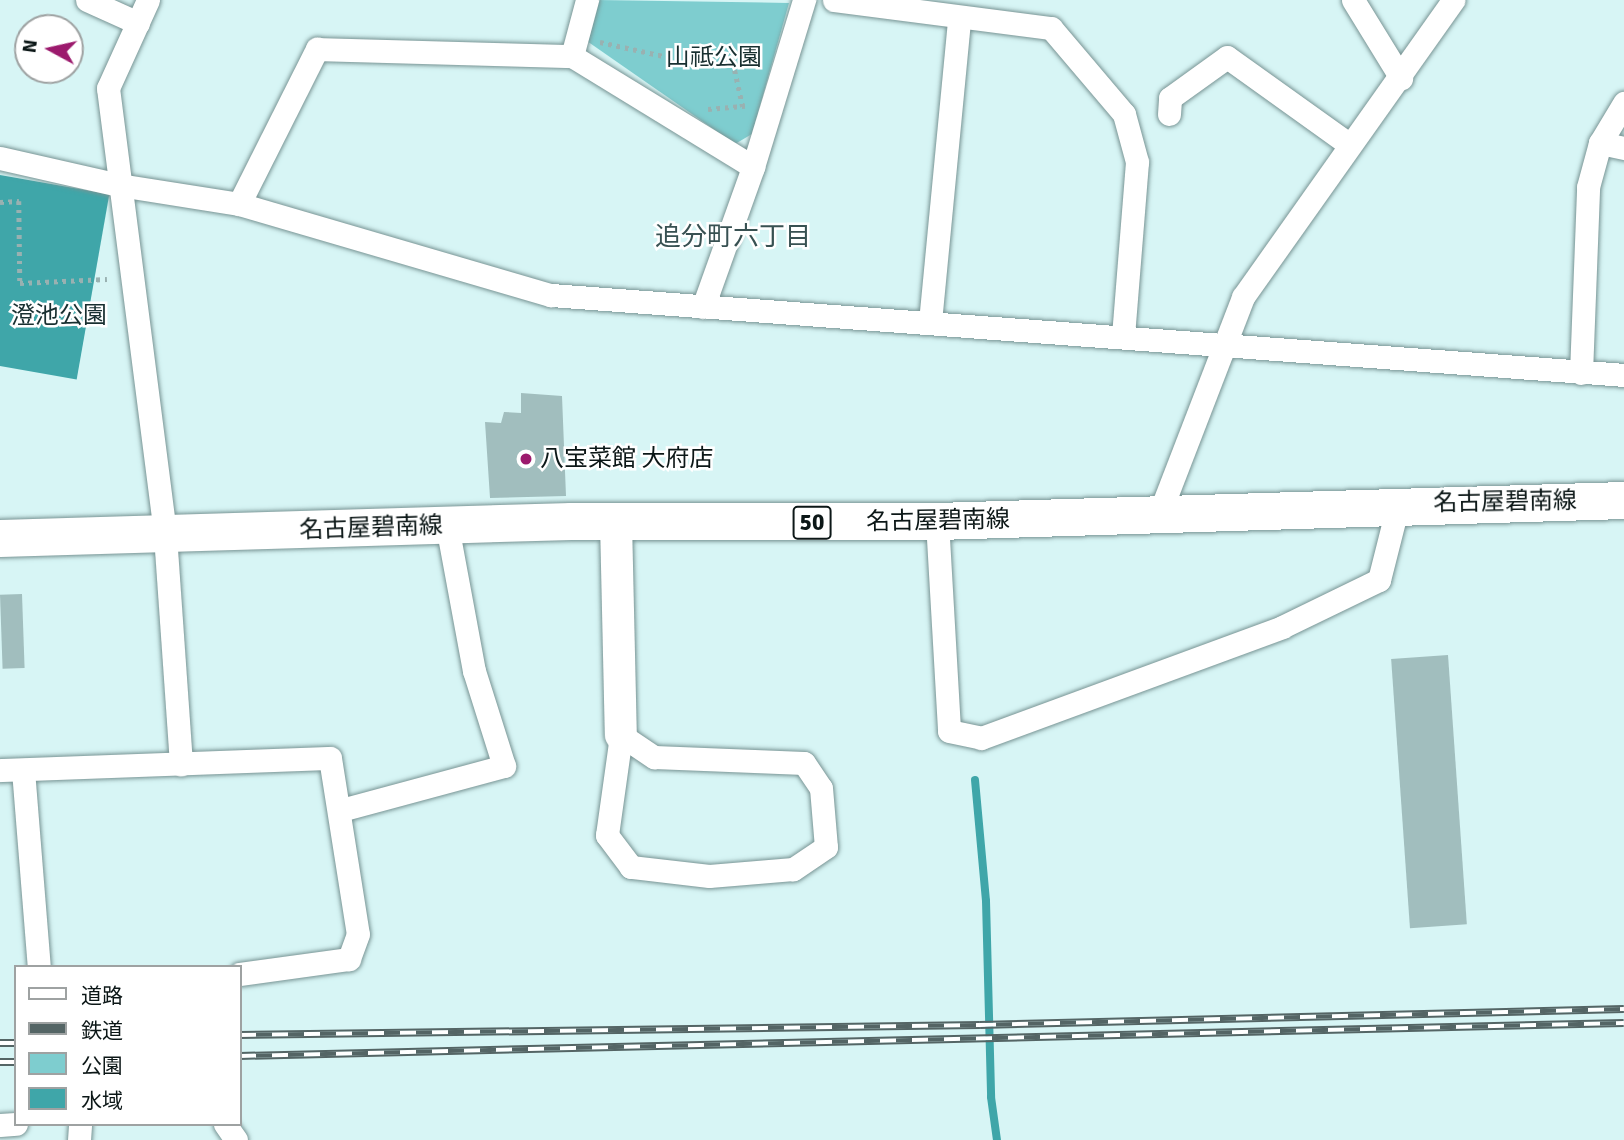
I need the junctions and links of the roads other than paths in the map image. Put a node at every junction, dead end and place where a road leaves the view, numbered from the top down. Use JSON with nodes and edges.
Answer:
{"nodes":[{"id":1,"x":87,"y":0,"type":"edge"},
{"id":2,"x":148,"y":0,"type":"edge"},
{"id":3,"x":587,"y":0,"type":"edge"},
{"id":4,"x":804,"y":0,"type":"edge"},
{"id":5,"x":834,"y":0,"type":"edge"},
{"id":6,"x":1353,"y":0,"type":"edge"},
{"id":7,"x":1453,"y":0,"type":"edge"},
{"id":8,"x":959,"y":19,"type":"junction"},
{"id":9,"x":138,"y":23,"type":"junction"},
{"id":10,"x":572,"y":57,"type":"junction"},
{"id":11,"x":1401,"y":78,"type":"junction"},
{"id":12,"x":1624,"y":103,"type":"edge"},
{"id":13,"x":1169,"y":114,"type":"dead end"},
{"id":14,"x":1347,"y":143,"type":"junction"},
{"id":15,"x":1601,"y":144,"type":"junction"},
{"id":16,"x":1624,"y":148,"type":"edge"},
{"id":17,"x":0,"y":158,"type":"edge"},
{"id":18,"x":753,"y":167,"type":"junction"},
{"id":19,"x":119,"y":185,"type":"junction"},
{"id":20,"x":239,"y":204,"type":"junction"},
{"id":21,"x":703,"y":307,"type":"junction"},
{"id":22,"x":930,"y":322,"type":"junction"},
{"id":23,"x":1123,"y":335,"type":"junction"},
{"id":24,"x":1222,"y":346,"type":"junction"},
{"id":25,"x":1581,"y":373,"type":"junction"},
{"id":26,"x":1624,"y":375,"type":"edge"},
{"id":27,"x":1624,"y":500,"type":"edge"},
{"id":28,"x":1398,"y":505,"type":"junction"},
{"id":29,"x":1160,"y":515,"type":"junction"},
{"id":30,"x":937,"y":521,"type":"junction"},
{"id":31,"x":616,"y":522,"type":"junction"},
{"id":32,"x":447,"y":525,"type":"junction"},
{"id":33,"x":165,"y":535,"type":"junction"},
{"id":34,"x":0,"y":538,"type":"edge"},
{"id":35,"x":621,"y":735,"type":"junction"},
{"id":36,"x":181,"y":764,"type":"junction"},
{"id":37,"x":11,"y":770,"type":"edge"},
{"id":38,"x":341,"y":810,"type":"junction"},
{"id":39,"x":39,"y":965,"type":"edge"},
{"id":40,"x":242,"y":974,"type":"edge"}],
"edges":[{"from":1,"to":9,"type":"street"},
{"from":2,"to":9,"type":"street"},
{"from":3,"to":10,"type":"street"},
{"from":4,"to":18,"type":"street"},
{"from":5,"to":8,"type":"street"},
{"from":6,"to":11,"type":"street"},
{"from":7,"to":11,"type":"street"},
{"from":8,"to":22,"type":"street"},
{"from":8,"to":23,"type":"street"},
{"from":9,"to":19,"type":"street"},
{"from":10,"to":18,"type":"street"},
{"from":10,"to":20,"type":"street"},
{"from":11,"to":14,"type":"street"},
{"from":12,"to":15,"type":"street"},
{"from":13,"to":14,"type":"street"},
{"from":14,"to":24,"type":"street"},
{"from":15,"to":16,"type":"street"},
{"from":15,"to":25,"type":"street"},
{"from":17,"to":19,"type":"street"},
{"from":18,"to":21,"type":"street"},
{"from":19,"to":20,"type":"street"},
{"from":19,"to":33,"type":"street"},
{"from":20,"to":21,"type":"street"},
{"from":21,"to":22,"type":"street"},
{"from":22,"to":23,"type":"street"},
{"from":23,"to":24,"type":"street"},
{"from":24,"to":25,"type":"street"},
{"from":24,"to":29,"type":"street"},
{"from":25,"to":26,"type":"street"},
{"from":27,"to":28,"type":"main road","name":"名古屋碧南線","number":"50"},
{"from":28,"to":29,"type":"main road","name":"名古屋碧南線","number":"50"},
{"from":28,"to":30,"type":"street"},
{"from":29,"to":30,"type":"main road","name":"名古屋碧南線","number":"50"},
{"from":30,"to":31,"type":"main road","name":"名古屋碧南線","number":"50"},
{"from":31,"to":32,"type":"main road","name":"名古屋碧南線","number":"50"},
{"from":31,"to":35,"type":"street"},
{"from":32,"to":33,"type":"main road","name":"名古屋碧南線","number":"50"},
{"from":32,"to":38,"type":"street"},
{"from":33,"to":34,"type":"main road","name":"名古屋碧南線","number":"50"},
{"from":33,"to":36,"type":"street"},
{"from":35,"to":35,"type":"street"},
{"from":36,"to":37,"type":"street"},
{"from":36,"to":38,"type":"street"},
{"from":37,"to":39,"type":"street"},
{"from":38,"to":40,"type":"street"}]}
